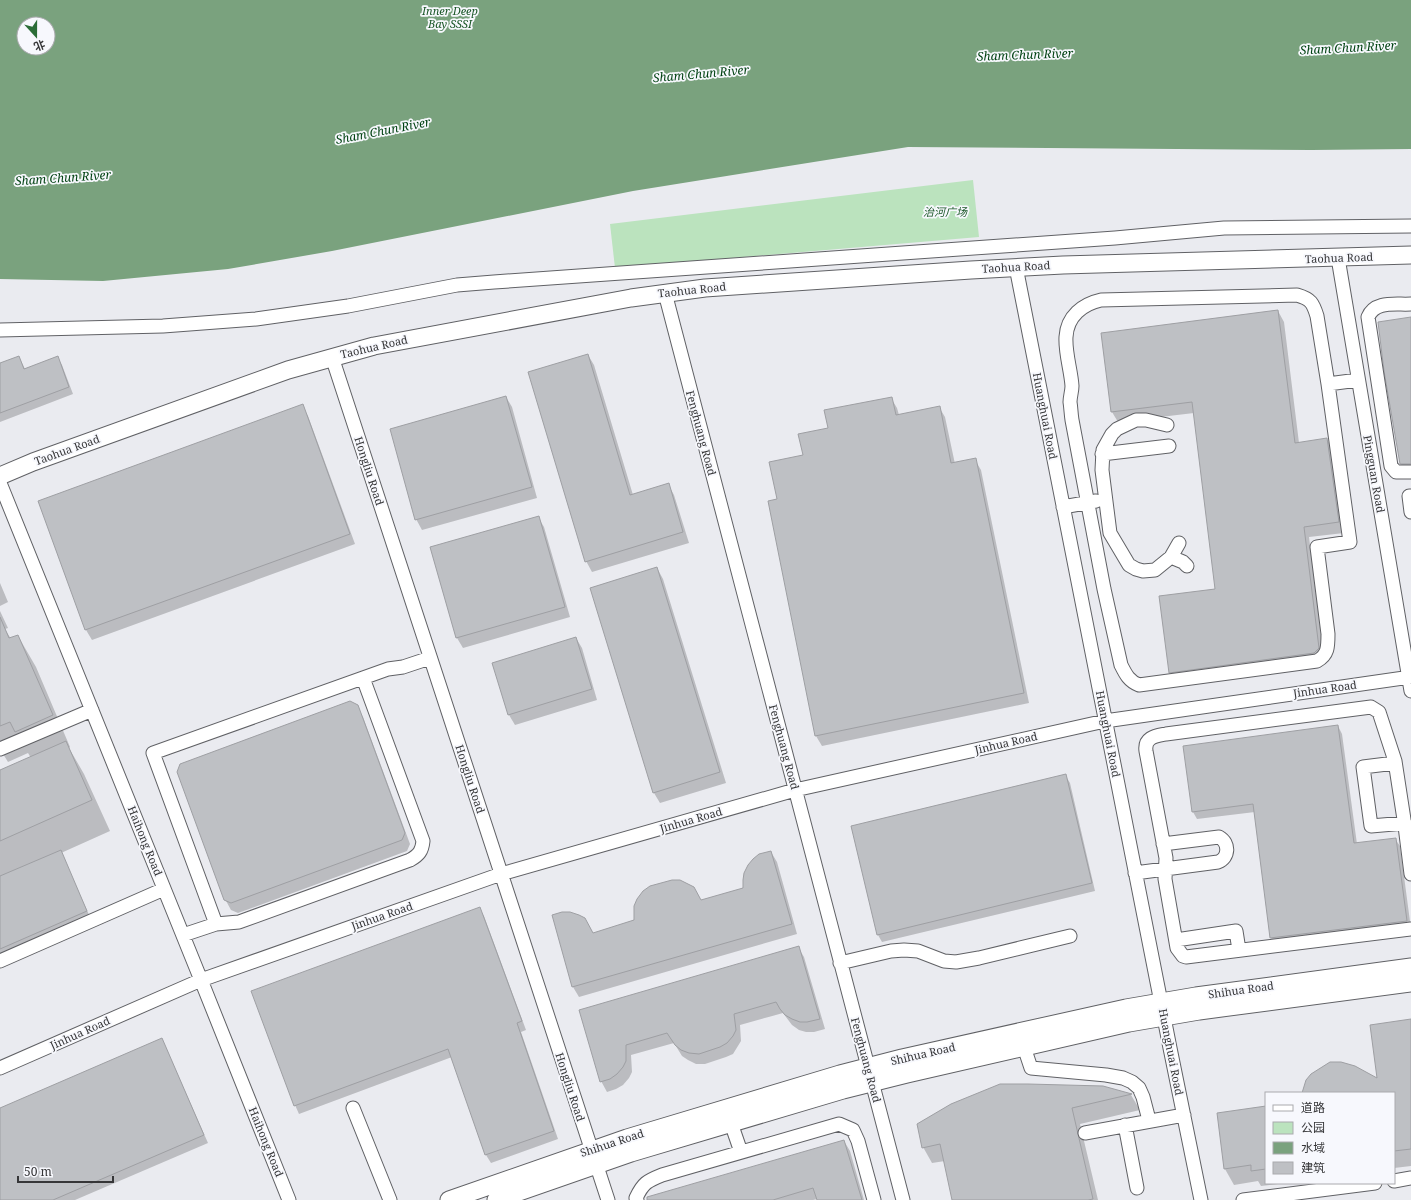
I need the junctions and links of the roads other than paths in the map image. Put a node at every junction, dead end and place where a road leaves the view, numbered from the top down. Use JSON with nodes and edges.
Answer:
{"nodes":[{"id":1,"x":1411,"y":226,"type":"edge"},
{"id":2,"x":1411,"y":255,"type":"edge"},
{"id":3,"x":1338,"y":258,"type":"junction"},
{"id":4,"x":1016,"y":267,"type":"junction"},
{"id":5,"x":665,"y":293,"type":"junction"},
{"id":6,"x":1411,"y":304,"type":"edge"},
{"id":7,"x":0,"y":330,"type":"edge"},
{"id":8,"x":332,"y":357,"type":"junction"},
{"id":9,"x":1358,"y":380,"type":"junction"},
{"id":10,"x":1328,"y":384,"type":"junction"},
{"id":11,"x":1167,"y":426,"type":"dead end"},
{"id":12,"x":1169,"y":446,"type":"dead end"},
{"id":13,"x":1102,"y":454,"type":"junction"},
{"id":14,"x":1411,"y":472,"type":"edge"},
{"id":15,"x":0,"y":476,"type":"edge"},
{"id":16,"x":0,"y":483,"type":"edge"},
{"id":17,"x":1411,"y":496,"type":"edge"},
{"id":18,"x":1105,"y":499,"type":"junction"},
{"id":19,"x":1088,"y":503,"type":"junction"},
{"id":20,"x":1062,"y":507,"type":"junction"},
{"id":21,"x":1411,"y":512,"type":"edge"},
{"id":22,"x":1179,"y":543,"type":"dead end"},
{"id":23,"x":1171,"y":557,"type":"junction"},
{"id":24,"x":1188,"y":566,"type":"dead end"},
{"id":25,"x":430,"y":658,"type":"junction"},
{"id":26,"x":1410,"y":677,"type":"edge"},
{"id":27,"x":363,"y":678,"type":"junction"},
{"id":28,"x":1411,"y":691,"type":"edge"},
{"id":29,"x":92,"y":710,"type":"junction"},
{"id":30,"x":1105,"y":721,"type":"junction"},
{"id":31,"x":0,"y":749,"type":"edge"},
{"id":32,"x":1395,"y":763,"type":"junction"},
{"id":33,"x":795,"y":790,"type":"junction"},
{"id":34,"x":1405,"y":823,"type":"junction"},
{"id":35,"x":1163,"y":844,"type":"junction"},
{"id":36,"x":1165,"y":869,"type":"junction"},
{"id":37,"x":1135,"y":872,"type":"junction"},
{"id":38,"x":501,"y":874,"type":"junction"},
{"id":39,"x":1411,"y":874,"type":"edge"},
{"id":40,"x":164,"y":889,"type":"junction"},
{"id":41,"x":216,"y":924,"type":"junction"},
{"id":42,"x":1411,"y":929,"type":"edge"},
{"id":43,"x":183,"y":935,"type":"junction"},
{"id":44,"x":1070,"y":936,"type":"dead end"},
{"id":45,"x":1176,"y":940,"type":"junction"},
{"id":46,"x":1239,"y":950,"type":"junction"},
{"id":47,"x":0,"y":961,"type":"edge"},
{"id":48,"x":840,"y":963,"type":"junction"},
{"id":49,"x":1411,"y":967,"type":"edge"},
{"id":50,"x":201,"y":980,"type":"junction"},
{"id":51,"x":1411,"y":983,"type":"edge"},
{"id":52,"x":1162,"y":1009,"type":"junction"},
{"id":53,"x":1024,"y":1047,"type":"junction"},
{"id":54,"x":0,"y":1068,"type":"edge"},
{"id":55,"x":870,"y":1075,"type":"junction"},
{"id":56,"x":353,"y":1108,"type":"dead end"},
{"id":57,"x":1184,"y":1115,"type":"junction"},
{"id":58,"x":1149,"y":1120,"type":"junction"},
{"id":59,"x":731,"y":1123,"type":"junction"},
{"id":60,"x":1125,"y":1125,"type":"junction"},
{"id":61,"x":1085,"y":1133,"type":"dead end"},
{"id":62,"x":741,"y":1152,"type":"junction"},
{"id":63,"x":594,"y":1157,"type":"junction"},
{"id":64,"x":1411,"y":1178,"type":"edge"},
{"id":65,"x":1395,"y":1181,"type":"edge"},
{"id":66,"x":1367,"y":1184,"type":"edge"},
{"id":67,"x":1137,"y":1188,"type":"dead end"},
{"id":68,"x":289,"y":1200,"type":"edge"},
{"id":69,"x":390,"y":1200,"type":"edge"},
{"id":70,"x":449,"y":1200,"type":"edge"},
{"id":71,"x":496,"y":1200,"type":"edge"},
{"id":72,"x":608,"y":1200,"type":"edge"},
{"id":73,"x":636,"y":1200,"type":"edge"},
{"id":74,"x":874,"y":1200,"type":"edge"},
{"id":75,"x":903,"y":1200,"type":"edge"},
{"id":76,"x":1201,"y":1200,"type":"edge"},
{"id":77,"x":1243,"y":1200,"type":"edge"}],
"edges":[{"from":1,"to":7,"type":"street"},
{"from":2,"to":3,"type":"main road","name":"Taohua Road"},
{"from":3,"to":4,"type":"main road","name":"Taohua Road"},
{"from":3,"to":9,"type":"street","name":"Pingguan Road"},
{"from":4,"to":5,"type":"main road","name":"Taohua Road"},
{"from":4,"to":20,"type":"street","name":"Huanghuai Road"},
{"from":5,"to":8,"type":"main road","name":"Taohua Road"},
{"from":5,"to":33,"type":"street","name":"Fenghuang Road"},
{"from":6,"to":14,"type":"street"},
{"from":8,"to":15,"type":"main road","name":"Taohua Road"},
{"from":8,"to":25,"type":"street","name":"Hongliu Road"},
{"from":9,"to":10,"type":"street"},
{"from":9,"to":26,"type":"street","name":"Pingguan Road"},
{"from":10,"to":19,"type":"street"},
{"from":10,"to":19,"type":"street"},
{"from":11,"to":13,"type":"street"},
{"from":12,"to":13,"type":"street"},
{"from":13,"to":18,"type":"street"},
{"from":16,"to":29,"type":"street","name":"Haihong Road"},
{"from":17,"to":21,"type":"street"},
{"from":18,"to":19,"type":"street"},
{"from":18,"to":23,"type":"street"},
{"from":19,"to":20,"type":"street"},
{"from":20,"to":30,"type":"street","name":"Huanghuai Road"},
{"from":22,"to":23,"type":"street"},
{"from":23,"to":24,"type":"street"},
{"from":25,"to":27,"type":"street"},
{"from":25,"to":38,"type":"street","name":"Hongliu Road"},
{"from":26,"to":28,"type":"street","name":"Pingguan Road"},
{"from":26,"to":30,"type":"street","name":"Jinhua Road"},
{"from":27,"to":41,"type":"street"},
{"from":27,"to":41,"type":"street"},
{"from":29,"to":31,"type":"street"},
{"from":29,"to":40,"type":"street","name":"Haihong Road"},
{"from":30,"to":33,"type":"street","name":"Jinhua Road"},
{"from":30,"to":37,"type":"street","name":"Huanghuai Road"},
{"from":32,"to":34,"type":"street"},
{"from":32,"to":34,"type":"street"},
{"from":32,"to":35,"type":"street"},
{"from":33,"to":38,"type":"street","name":"Jinhua Road"},
{"from":33,"to":48,"type":"street","name":"Fenghuang Road"},
{"from":34,"to":39,"type":"street"},
{"from":35,"to":36,"type":"street"},
{"from":35,"to":36,"type":"street"},
{"from":36,"to":37,"type":"street"},
{"from":36,"to":45,"type":"street"},
{"from":37,"to":52,"type":"street","name":"Huanghuai Road"},
{"from":38,"to":50,"type":"street","name":"Jinhua Road"},
{"from":38,"to":63,"type":"street","name":"Hongliu Road"},
{"from":40,"to":43,"type":"street","name":"Haihong Road"},
{"from":40,"to":47,"type":"street"},
{"from":41,"to":43,"type":"street"},
{"from":42,"to":46,"type":"street"},
{"from":43,"to":50,"type":"street","name":"Haihong Road"},
{"from":44,"to":48,"type":"street"},
{"from":45,"to":46,"type":"street"},
{"from":45,"to":46,"type":"street"},
{"from":48,"to":55,"type":"street","name":"Fenghuang Road"},
{"from":49,"to":52,"type":"main road","name":"Shihua Road"},
{"from":50,"to":54,"type":"street","name":"Jinhua Road"},
{"from":50,"to":68,"type":"street","name":"Haihong Road"},
{"from":51,"to":52,"type":"main road","name":"Shihua Road"},
{"from":52,"to":53,"type":"main road","name":"Shihua Road"},
{"from":52,"to":55,"type":"main road","name":"Shihua Road"},
{"from":52,"to":57,"type":"street","name":"Huanghuai Road"},
{"from":53,"to":55,"type":"main road","name":"Shihua Road"},
{"from":53,"to":58,"type":"street"},
{"from":55,"to":59,"type":"main road","name":"Shihua Road"},
{"from":55,"to":63,"type":"main road","name":"Shihua Road"},
{"from":55,"to":75,"type":"street","name":"Fenghuang Road"},
{"from":56,"to":69,"type":"street"},
{"from":57,"to":58,"type":"street"},
{"from":57,"to":76,"type":"street","name":"Huanghuai Road"},
{"from":58,"to":60,"type":"street"},
{"from":59,"to":62,"type":"street"},
{"from":59,"to":63,"type":"main road","name":"Shihua Road"},
{"from":60,"to":61,"type":"street"},
{"from":60,"to":67,"type":"street"},
{"from":62,"to":73,"type":"street"},
{"from":62,"to":74,"type":"street"},
{"from":63,"to":70,"type":"main road","name":"Shihua Road"},
{"from":63,"to":71,"type":"main road","name":"Shihua Road"},
{"from":63,"to":72,"type":"street","name":"Hongliu Road"},
{"from":64,"to":65,"type":"street"},
{"from":66,"to":77,"type":"street"}]}
